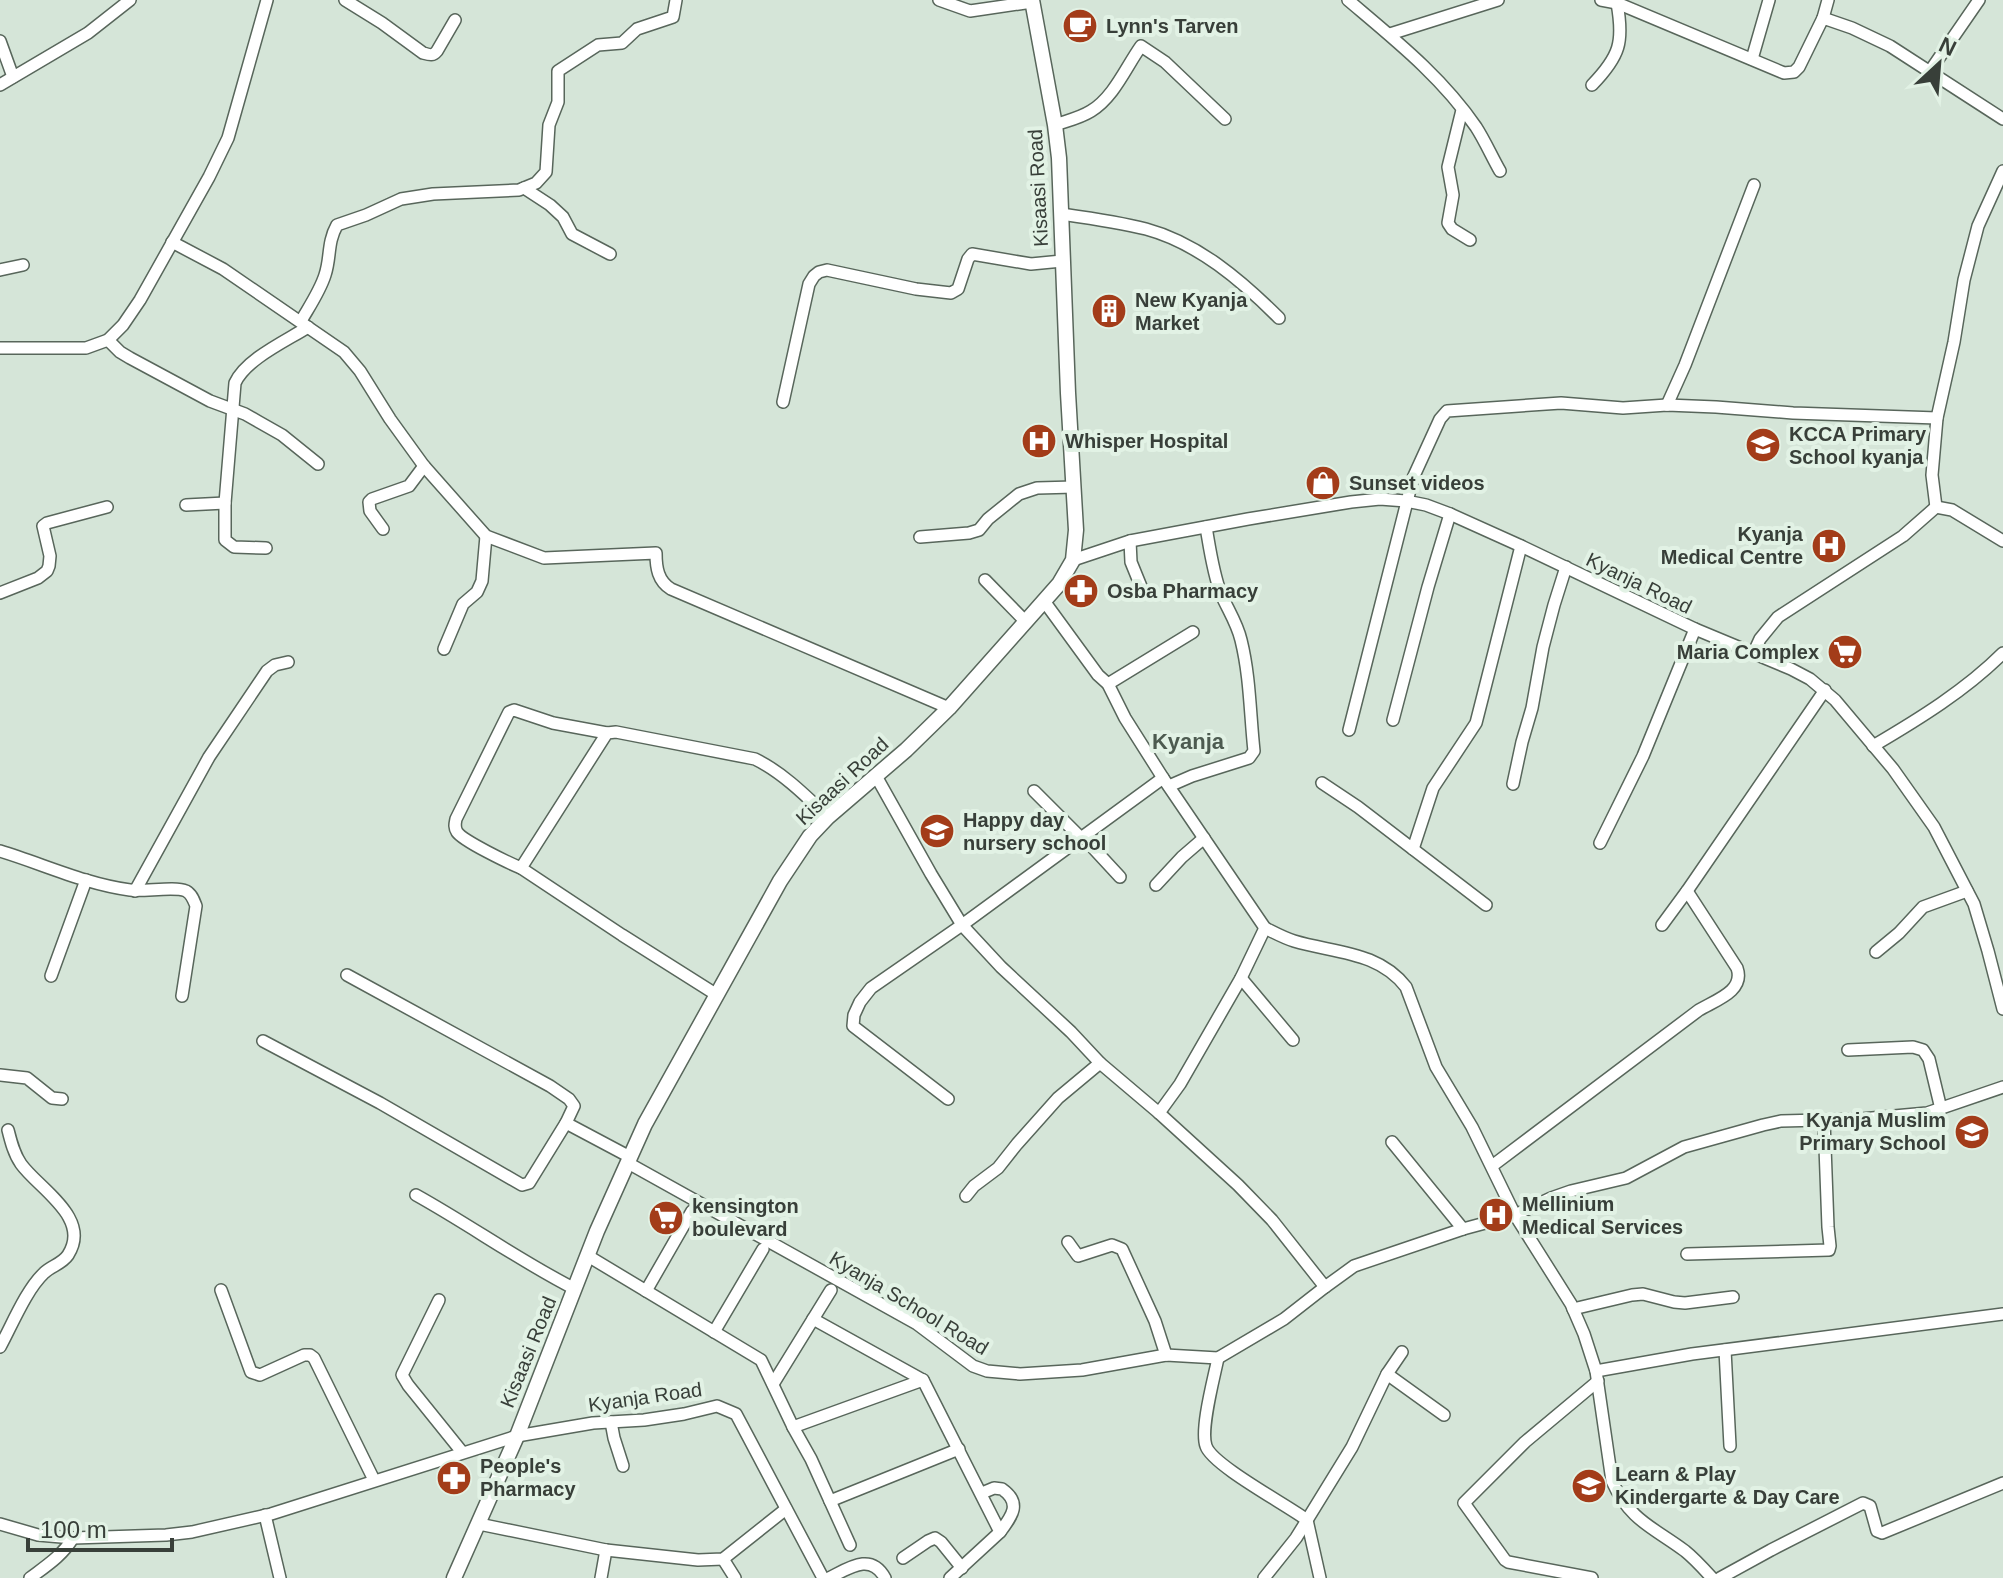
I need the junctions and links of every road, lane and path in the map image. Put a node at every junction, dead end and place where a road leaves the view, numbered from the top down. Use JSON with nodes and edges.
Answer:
{"nodes":[{"id":1,"x":130,"y":0,"type":"edge"},
{"id":2,"x":267,"y":0,"type":"edge"},
{"id":3,"x":345,"y":0,"type":"edge"},
{"id":4,"x":676,"y":0,"type":"edge"},
{"id":5,"x":939,"y":0,"type":"edge"},
{"id":6,"x":1348,"y":0,"type":"edge"},
{"id":7,"x":1498,"y":0,"type":"edge"},
{"id":8,"x":1601,"y":0,"type":"edge"},
{"id":9,"x":1769,"y":0,"type":"edge"},
{"id":10,"x":1828,"y":0,"type":"edge"},
{"id":11,"x":1979,"y":0,"type":"edge"},
{"id":12,"x":1032,"y":1,"type":"edge"},
{"id":13,"x":1617,"y":3,"type":"junction"},
{"id":14,"x":1823,"y":18,"type":"junction"},
{"id":15,"x":455,"y":20,"type":"dead end"},
{"id":16,"x":1390,"y":34,"type":"junction"},
{"id":17,"x":0,"y":41,"type":"edge"},
{"id":18,"x":1752,"y":59,"type":"junction"},
{"id":19,"x":1930,"y":71,"type":"junction"},
{"id":20,"x":13,"y":77,"type":"junction"},
{"id":21,"x":0,"y":85,"type":"edge"},
{"id":22,"x":1592,"y":85,"type":"dead end"},
{"id":23,"x":1462,"y":110,"type":"junction"},
{"id":24,"x":1225,"y":119,"type":"dead end"},
{"id":25,"x":2003,"y":119,"type":"edge"},
{"id":26,"x":1055,"y":125,"type":"junction"},
{"id":27,"x":1500,"y":171,"type":"dead end"},
{"id":28,"x":2003,"y":171,"type":"edge"},
{"id":29,"x":1754,"y":185,"type":"dead end"},
{"id":30,"x":524,"y":188,"type":"junction"},
{"id":31,"x":1061,"y":214,"type":"junction"},
{"id":32,"x":1470,"y":240,"type":"dead end"},
{"id":33,"x":172,"y":242,"type":"junction"},
{"id":34,"x":610,"y":254,"type":"dead end"},
{"id":35,"x":1062,"y":261,"type":"junction"},
{"id":36,"x":23,"y":265,"type":"dead end"},
{"id":37,"x":0,"y":270,"type":"edge"},
{"id":38,"x":1279,"y":318,"type":"dead end"},
{"id":39,"x":304,"y":324,"type":"junction"},
{"id":40,"x":108,"y":340,"type":"junction"},
{"id":41,"x":0,"y":348,"type":"edge"},
{"id":42,"x":783,"y":402,"type":"dead end"},
{"id":43,"x":1667,"y":405,"type":"junction"},
{"id":44,"x":233,"y":410,"type":"junction"},
{"id":45,"x":1937,"y":418,"type":"junction"},
{"id":46,"x":318,"y":464,"type":"dead end"},
{"id":47,"x":424,"y":466,"type":"junction"},
{"id":48,"x":1074,"y":487,"type":"junction"},
{"id":49,"x":1406,"y":501,"type":"junction"},
{"id":50,"x":225,"y":503,"type":"junction"},
{"id":51,"x":186,"y":505,"type":"dead end"},
{"id":52,"x":107,"y":507,"type":"dead end"},
{"id":53,"x":1936,"y":507,"type":"junction"},
{"id":54,"x":1450,"y":514,"type":"junction"},
{"id":55,"x":1206,"y":527,"type":"junction"},
{"id":56,"x":383,"y":529,"type":"dead end"},
{"id":57,"x":2001,"y":535,"type":"edge"},
{"id":58,"x":486,"y":536,"type":"junction"},
{"id":59,"x":920,"y":537,"type":"dead end"},
{"id":60,"x":1130,"y":541,"type":"junction"},
{"id":61,"x":1521,"y":546,"type":"junction"},
{"id":62,"x":266,"y":548,"type":"dead end"},
{"id":63,"x":1073,"y":560,"type":"junction"},
{"id":64,"x":1566,"y":567,"type":"junction"},
{"id":65,"x":985,"y":580,"type":"dead end"},
{"id":66,"x":1142,"y":589,"type":"dead end"},
{"id":67,"x":0,"y":593,"type":"edge"},
{"id":68,"x":1044,"y":601,"type":"junction"},
{"id":69,"x":1026,"y":622,"type":"junction"},
{"id":70,"x":1695,"y":629,"type":"junction"},
{"id":71,"x":1193,"y":632,"type":"dead end"},
{"id":72,"x":444,"y":649,"type":"dead end"},
{"id":73,"x":1754,"y":652,"type":"junction"},
{"id":74,"x":2003,"y":653,"type":"edge"},
{"id":75,"x":288,"y":662,"type":"dead end"},
{"id":76,"x":1108,"y":684,"type":"junction"},
{"id":77,"x":1825,"y":690,"type":"junction"},
{"id":78,"x":949,"y":708,"type":"junction"},
{"id":79,"x":1393,"y":720,"type":"dead end"},
{"id":80,"x":1349,"y":730,"type":"dead end"},
{"id":81,"x":607,"y":733,"type":"junction"},
{"id":82,"x":1873,"y":746,"type":"junction"},
{"id":83,"x":876,"y":776,"type":"junction"},
{"id":84,"x":1166,"y":782,"type":"junction"},
{"id":85,"x":1322,"y":783,"type":"dead end"},
{"id":86,"x":1513,"y":784,"type":"dead end"},
{"id":87,"x":1034,"y":791,"type":"dead end"},
{"id":88,"x":828,"y":817,"type":"junction"},
{"id":89,"x":1082,"y":838,"type":"junction"},
{"id":90,"x":1204,"y":838,"type":"junction"},
{"id":91,"x":1600,"y":843,"type":"dead end"},
{"id":92,"x":1413,"y":849,"type":"junction"},
{"id":93,"x":0,"y":851,"type":"edge"},
{"id":94,"x":521,"y":868,"type":"junction"},
{"id":95,"x":1120,"y":877,"type":"dead end"},
{"id":96,"x":86,"y":880,"type":"junction"},
{"id":97,"x":1156,"y":885,"type":"dead end"},
{"id":98,"x":135,"y":891,"type":"junction"},
{"id":99,"x":1687,"y":891,"type":"junction"},
{"id":100,"x":1967,"y":891,"type":"junction"},
{"id":101,"x":1486,"y":905,"type":"dead end"},
{"id":102,"x":962,"y":925,"type":"junction"},
{"id":103,"x":1662,"y":925,"type":"dead end"},
{"id":104,"x":1265,"y":928,"type":"junction"},
{"id":105,"x":1876,"y":952,"type":"dead end"},
{"id":106,"x":347,"y":975,"type":"dead end"},
{"id":107,"x":51,"y":976,"type":"dead end"},
{"id":108,"x":1241,"y":978,"type":"junction"},
{"id":109,"x":717,"y":995,"type":"junction"},
{"id":110,"x":182,"y":996,"type":"dead end"},
{"id":111,"x":2003,"y":1009,"type":"edge"},
{"id":112,"x":1293,"y":1040,"type":"dead end"},
{"id":113,"x":263,"y":1041,"type":"dead end"},
{"id":114,"x":1848,"y":1050,"type":"dead end"},
{"id":115,"x":1100,"y":1063,"type":"junction"},
{"id":116,"x":0,"y":1075,"type":"edge"},
{"id":117,"x":2003,"y":1087,"type":"edge"},
{"id":118,"x":62,"y":1099,"type":"dead end"},
{"id":119,"x":948,"y":1099,"type":"dead end"},
{"id":120,"x":1941,"y":1109,"type":"junction"},
{"id":121,"x":1159,"y":1113,"type":"junction"},
{"id":122,"x":1824,"y":1120,"type":"junction"},
{"id":123,"x":566,"y":1123,"type":"junction"},
{"id":124,"x":8,"y":1130,"type":"dead end"},
{"id":125,"x":1392,"y":1142,"type":"dead end"},
{"id":126,"x":629,"y":1160,"type":"junction"},
{"id":127,"x":1492,"y":1166,"type":"junction"},
{"id":128,"x":416,"y":1195,"type":"dead end"},
{"id":129,"x":966,"y":1196,"type":"dead end"},
{"id":130,"x":692,"y":1211,"type":"dead end"},
{"id":131,"x":1515,"y":1215,"type":"junction"},
{"id":132,"x":1463,"y":1229,"type":"junction"},
{"id":133,"x":1068,"y":1242,"type":"dead end"},
{"id":134,"x":763,"y":1249,"type":"dead end"},
{"id":135,"x":1687,"y":1254,"type":"dead end"},
{"id":136,"x":588,"y":1256,"type":"junction"},
{"id":137,"x":1325,"y":1287,"type":"junction"},
{"id":138,"x":575,"y":1289,"type":"junction"},
{"id":139,"x":221,"y":1290,"type":"dead end"},
{"id":140,"x":831,"y":1290,"type":"dead end"},
{"id":141,"x":646,"y":1291,"type":"junction"},
{"id":142,"x":1733,"y":1297,"type":"dead end"},
{"id":143,"x":439,"y":1300,"type":"dead end"},
{"id":144,"x":1573,"y":1309,"type":"junction"},
{"id":145,"x":2003,"y":1314,"type":"edge"},
{"id":146,"x":813,"y":1319,"type":"junction"},
{"id":147,"x":714,"y":1332,"type":"junction"},
{"id":148,"x":0,"y":1347,"type":"edge"},
{"id":149,"x":1725,"y":1350,"type":"junction"},
{"id":150,"x":1402,"y":1352,"type":"dead end"},
{"id":151,"x":1166,"y":1355,"type":"junction"},
{"id":152,"x":1218,"y":1358,"type":"junction"},
{"id":153,"x":1387,"y":1374,"type":"junction"},
{"id":154,"x":1597,"y":1376,"type":"junction"},
{"id":155,"x":923,"y":1380,"type":"junction"},
{"id":156,"x":773,"y":1384,"type":"junction"},
{"id":157,"x":1444,"y":1415,"type":"dead end"},
{"id":158,"x":611,"y":1422,"type":"junction"},
{"id":159,"x":793,"y":1427,"type":"junction"},
{"id":160,"x":517,"y":1436,"type":"junction"},
{"id":161,"x":1730,"y":1446,"type":"dead end"},
{"id":162,"x":959,"y":1449,"type":"junction"},
{"id":163,"x":462,"y":1452,"type":"junction"},
{"id":164,"x":623,"y":1466,"type":"dead end"},
{"id":165,"x":374,"y":1480,"type":"junction"},
{"id":166,"x":2003,"y":1483,"type":"edge"},
{"id":167,"x":982,"y":1493,"type":"junction"},
{"id":168,"x":830,"y":1501,"type":"junction"},
{"id":169,"x":786,"y":1509,"type":"junction"},
{"id":170,"x":265,"y":1515,"type":"junction"},
{"id":171,"x":1307,"y":1520,"type":"junction"},
{"id":172,"x":0,"y":1524,"type":"edge"},
{"id":173,"x":479,"y":1524,"type":"junction"},
{"id":174,"x":1000,"y":1532,"type":"junction"},
{"id":175,"x":73,"y":1538,"type":"junction"},
{"id":176,"x":850,"y":1545,"type":"dead end"},
{"id":177,"x":606,"y":1550,"type":"junction"},
{"id":178,"x":903,"y":1558,"type":"dead end"},
{"id":179,"x":723,"y":1559,"type":"junction"},
{"id":180,"x":962,"y":1568,"type":"junction"},
{"id":181,"x":30,"y":1578,"type":"edge"},
{"id":182,"x":280,"y":1578,"type":"edge"},
{"id":183,"x":454,"y":1578,"type":"edge"},
{"id":184,"x":601,"y":1578,"type":"edge"},
{"id":185,"x":735,"y":1578,"type":"edge"},
{"id":186,"x":823,"y":1578,"type":"edge"},
{"id":187,"x":829,"y":1578,"type":"edge"},
{"id":188,"x":885,"y":1578,"type":"edge"},
{"id":189,"x":950,"y":1578,"type":"edge"},
{"id":190,"x":1264,"y":1578,"type":"edge"},
{"id":191,"x":1320,"y":1578,"type":"edge"},
{"id":192,"x":1592,"y":1578,"type":"edge"},
{"id":193,"x":1712,"y":1578,"type":"edge"},
{"id":194,"x":1720,"y":1578,"type":"edge"}],
"edges":[{"from":1,"to":20,"type":"street"},
{"from":2,"to":33,"type":"street"},
{"from":3,"to":15,"type":"street"},
{"from":4,"to":30,"type":"street"},
{"from":5,"to":12,"type":"street"},
{"from":6,"to":16,"type":"street"},
{"from":7,"to":16,"type":"street"},
{"from":8,"to":13,"type":"street"},
{"from":9,"to":18,"type":"street"},
{"from":10,"to":14,"type":"street"},
{"from":11,"to":19,"type":"street"},
{"from":12,"to":26,"type":"main road","name":"Kisaasi Road"},
{"from":13,"to":18,"type":"street"},
{"from":13,"to":22,"type":"street"},
{"from":14,"to":18,"type":"street"},
{"from":14,"to":19,"type":"street"},
{"from":16,"to":23,"type":"street"},
{"from":17,"to":20,"type":"street"},
{"from":19,"to":25,"type":"street"},
{"from":20,"to":21,"type":"street"},
{"from":23,"to":27,"type":"street"},
{"from":23,"to":32,"type":"street"},
{"from":24,"to":26,"type":"street"},
{"from":26,"to":31,"type":"main road","name":"Kisaasi Road"},
{"from":28,"to":45,"type":"street"},
{"from":29,"to":43,"type":"street"},
{"from":30,"to":34,"type":"street"},
{"from":30,"to":39,"type":"street"},
{"from":31,"to":35,"type":"main road","name":"Kisaasi Road"},
{"from":31,"to":38,"type":"street"},
{"from":33,"to":39,"type":"street"},
{"from":33,"to":40,"type":"street"},
{"from":35,"to":42,"type":"street"},
{"from":35,"to":48,"type":"main road","name":"Kisaasi Road"},
{"from":36,"to":37,"type":"street"},
{"from":39,"to":44,"type":"street"},
{"from":39,"to":47,"type":"street"},
{"from":40,"to":41,"type":"street"},
{"from":40,"to":44,"type":"street"},
{"from":43,"to":45,"type":"street"},
{"from":43,"to":49,"type":"street"},
{"from":44,"to":46,"type":"street"},
{"from":44,"to":50,"type":"street"},
{"from":45,"to":53,"type":"street"},
{"from":47,"to":56,"type":"street"},
{"from":47,"to":58,"type":"street"},
{"from":48,"to":59,"type":"street"},
{"from":48,"to":63,"type":"main road","name":"Kisaasi Road"},
{"from":49,"to":54,"type":"street","name":"Kyanja Road"},
{"from":49,"to":55,"type":"street","name":"Kyanja Road"},
{"from":49,"to":80,"type":"street"},
{"from":50,"to":51,"type":"street"},
{"from":50,"to":62,"type":"street"},
{"from":52,"to":67,"type":"street"},
{"from":53,"to":57,"type":"street"},
{"from":53,"to":73,"type":"street"},
{"from":54,"to":61,"type":"street","name":"Kyanja Road"},
{"from":54,"to":79,"type":"street"},
{"from":55,"to":60,"type":"street","name":"Kyanja Road"},
{"from":55,"to":84,"type":"street"},
{"from":58,"to":72,"type":"street"},
{"from":58,"to":78,"type":"street"},
{"from":60,"to":63,"type":"street","name":"Kyanja Road"},
{"from":60,"to":66,"type":"street"},
{"from":61,"to":64,"type":"street","name":"Kyanja Road"},
{"from":61,"to":92,"type":"street"},
{"from":63,"to":68,"type":"main road","name":"Kisaasi Road"},
{"from":64,"to":70,"type":"street","name":"Kyanja Road"},
{"from":64,"to":86,"type":"street"},
{"from":65,"to":69,"type":"street"},
{"from":68,"to":69,"type":"main road","name":"Kisaasi Road"},
{"from":68,"to":76,"type":"street"},
{"from":69,"to":78,"type":"main road","name":"Kisaasi Road"},
{"from":70,"to":73,"type":"street","name":"Kyanja Road"},
{"from":70,"to":91,"type":"street"},
{"from":71,"to":76,"type":"street"},
{"from":73,"to":77,"type":"street","name":"Kyanja Road"},
{"from":74,"to":82,"type":"street"},
{"from":75,"to":98,"type":"street"},
{"from":76,"to":84,"type":"street"},
{"from":77,"to":82,"type":"street","name":"Kyanja Road"},
{"from":77,"to":99,"type":"street"},
{"from":78,"to":83,"type":"main road","name":"Kisaasi Road"},
{"from":81,"to":88,"type":"street"},
{"from":81,"to":94,"type":"street"},
{"from":81,"to":94,"type":"street"},
{"from":82,"to":100,"type":"street","name":"Kyanja Road"},
{"from":83,"to":88,"type":"main road","name":"Kisaasi Road"},
{"from":83,"to":102,"type":"street"},
{"from":84,"to":89,"type":"street"},
{"from":84,"to":90,"type":"street"},
{"from":85,"to":92,"type":"street"},
{"from":87,"to":89,"type":"street"},
{"from":88,"to":109,"type":"main road","name":"Kisaasi Road"},
{"from":89,"to":95,"type":"street"},
{"from":89,"to":102,"type":"street"},
{"from":90,"to":97,"type":"street"},
{"from":90,"to":104,"type":"street"},
{"from":92,"to":101,"type":"street"},
{"from":93,"to":96,"type":"street"},
{"from":94,"to":109,"type":"street"},
{"from":96,"to":98,"type":"street"},
{"from":96,"to":107,"type":"street"},
{"from":98,"to":110,"type":"street"},
{"from":99,"to":103,"type":"street"},
{"from":99,"to":127,"type":"street"},
{"from":100,"to":105,"type":"street"},
{"from":100,"to":111,"type":"street","name":"Kyanja Road"},
{"from":102,"to":115,"type":"street"},
{"from":102,"to":119,"type":"street"},
{"from":104,"to":108,"type":"street"},
{"from":104,"to":127,"type":"street"},
{"from":106,"to":123,"type":"street"},
{"from":108,"to":112,"type":"street"},
{"from":108,"to":121,"type":"street"},
{"from":109,"to":126,"type":"main road","name":"Kisaasi Road"},
{"from":113,"to":123,"type":"street"},
{"from":114,"to":120,"type":"street"},
{"from":115,"to":121,"type":"street"},
{"from":115,"to":129,"type":"street"},
{"from":116,"to":118,"type":"street"},
{"from":117,"to":120,"type":"street"},
{"from":120,"to":122,"type":"street"},
{"from":121,"to":137,"type":"street"},
{"from":122,"to":131,"type":"street"},
{"from":122,"to":135,"type":"street"},
{"from":123,"to":126,"type":"street","name":"Kyanja School Road"},
{"from":124,"to":148,"type":"street"},
{"from":125,"to":132,"type":"street"},
{"from":126,"to":136,"type":"main road","name":"Kisaasi Road"},
{"from":126,"to":151,"type":"street","name":"Kyanja School Road"},
{"from":127,"to":131,"type":"street"},
{"from":128,"to":138,"type":"street"},
{"from":130,"to":141,"type":"street"},
{"from":131,"to":132,"type":"street"},
{"from":131,"to":144,"type":"street"},
{"from":132,"to":137,"type":"street"},
{"from":133,"to":151,"type":"street"},
{"from":134,"to":147,"type":"street"},
{"from":136,"to":138,"type":"main road","name":"Kisaasi Road"},
{"from":136,"to":141,"type":"street"},
{"from":137,"to":152,"type":"street"},
{"from":138,"to":160,"type":"main road","name":"Kisaasi Road"},
{"from":139,"to":165,"type":"street"},
{"from":140,"to":146,"type":"street"},
{"from":141,"to":147,"type":"street"},
{"from":142,"to":144,"type":"street"},
{"from":143,"to":163,"type":"street"},
{"from":144,"to":154,"type":"street"},
{"from":145,"to":149,"type":"street"},
{"from":146,"to":155,"type":"street"},
{"from":146,"to":156,"type":"street"},
{"from":147,"to":156,"type":"street"},
{"from":149,"to":154,"type":"street"},
{"from":149,"to":161,"type":"street"},
{"from":150,"to":153,"type":"street"},
{"from":151,"to":152,"type":"street","name":"Kyanja School Road"},
{"from":152,"to":171,"type":"street"},
{"from":153,"to":157,"type":"street"},
{"from":153,"to":171,"type":"street"},
{"from":154,"to":192,"type":"street"},
{"from":154,"to":193,"type":"street"},
{"from":155,"to":159,"type":"street"},
{"from":155,"to":162,"type":"street"},
{"from":156,"to":159,"type":"street"},
{"from":158,"to":160,"type":"street","name":"Kyanja Road"},
{"from":158,"to":164,"type":"street"},
{"from":158,"to":169,"type":"street","name":"Kyanja Road"},
{"from":159,"to":168,"type":"street"},
{"from":160,"to":163,"type":"street","name":"Kyanja Road"},
{"from":160,"to":173,"type":"main road","name":"Kisaasi Road"},
{"from":162,"to":167,"type":"street"},
{"from":162,"to":168,"type":"street"},
{"from":163,"to":165,"type":"street","name":"Kyanja Road"},
{"from":165,"to":170,"type":"street","name":"Kyanja Road"},
{"from":166,"to":194,"type":"street"},
{"from":167,"to":174,"type":"street"},
{"from":167,"to":174,"type":"street"},
{"from":168,"to":176,"type":"street"},
{"from":169,"to":179,"type":"street"},
{"from":169,"to":186,"type":"street","name":"Kyanja Road"},
{"from":170,"to":175,"type":"street","name":"Kyanja Road"},
{"from":170,"to":182,"type":"street"},
{"from":171,"to":190,"type":"street"},
{"from":171,"to":191,"type":"street"},
{"from":172,"to":175,"type":"street","name":"Kyanja Road"},
{"from":173,"to":177,"type":"street"},
{"from":173,"to":183,"type":"main road","name":"Kisaasi Road"},
{"from":174,"to":180,"type":"street"},
{"from":175,"to":181,"type":"street"},
{"from":177,"to":179,"type":"street"},
{"from":177,"to":184,"type":"street"},
{"from":178,"to":180,"type":"street"},
{"from":179,"to":185,"type":"street"},
{"from":180,"to":189,"type":"street"},
{"from":187,"to":188,"type":"street"}]}
